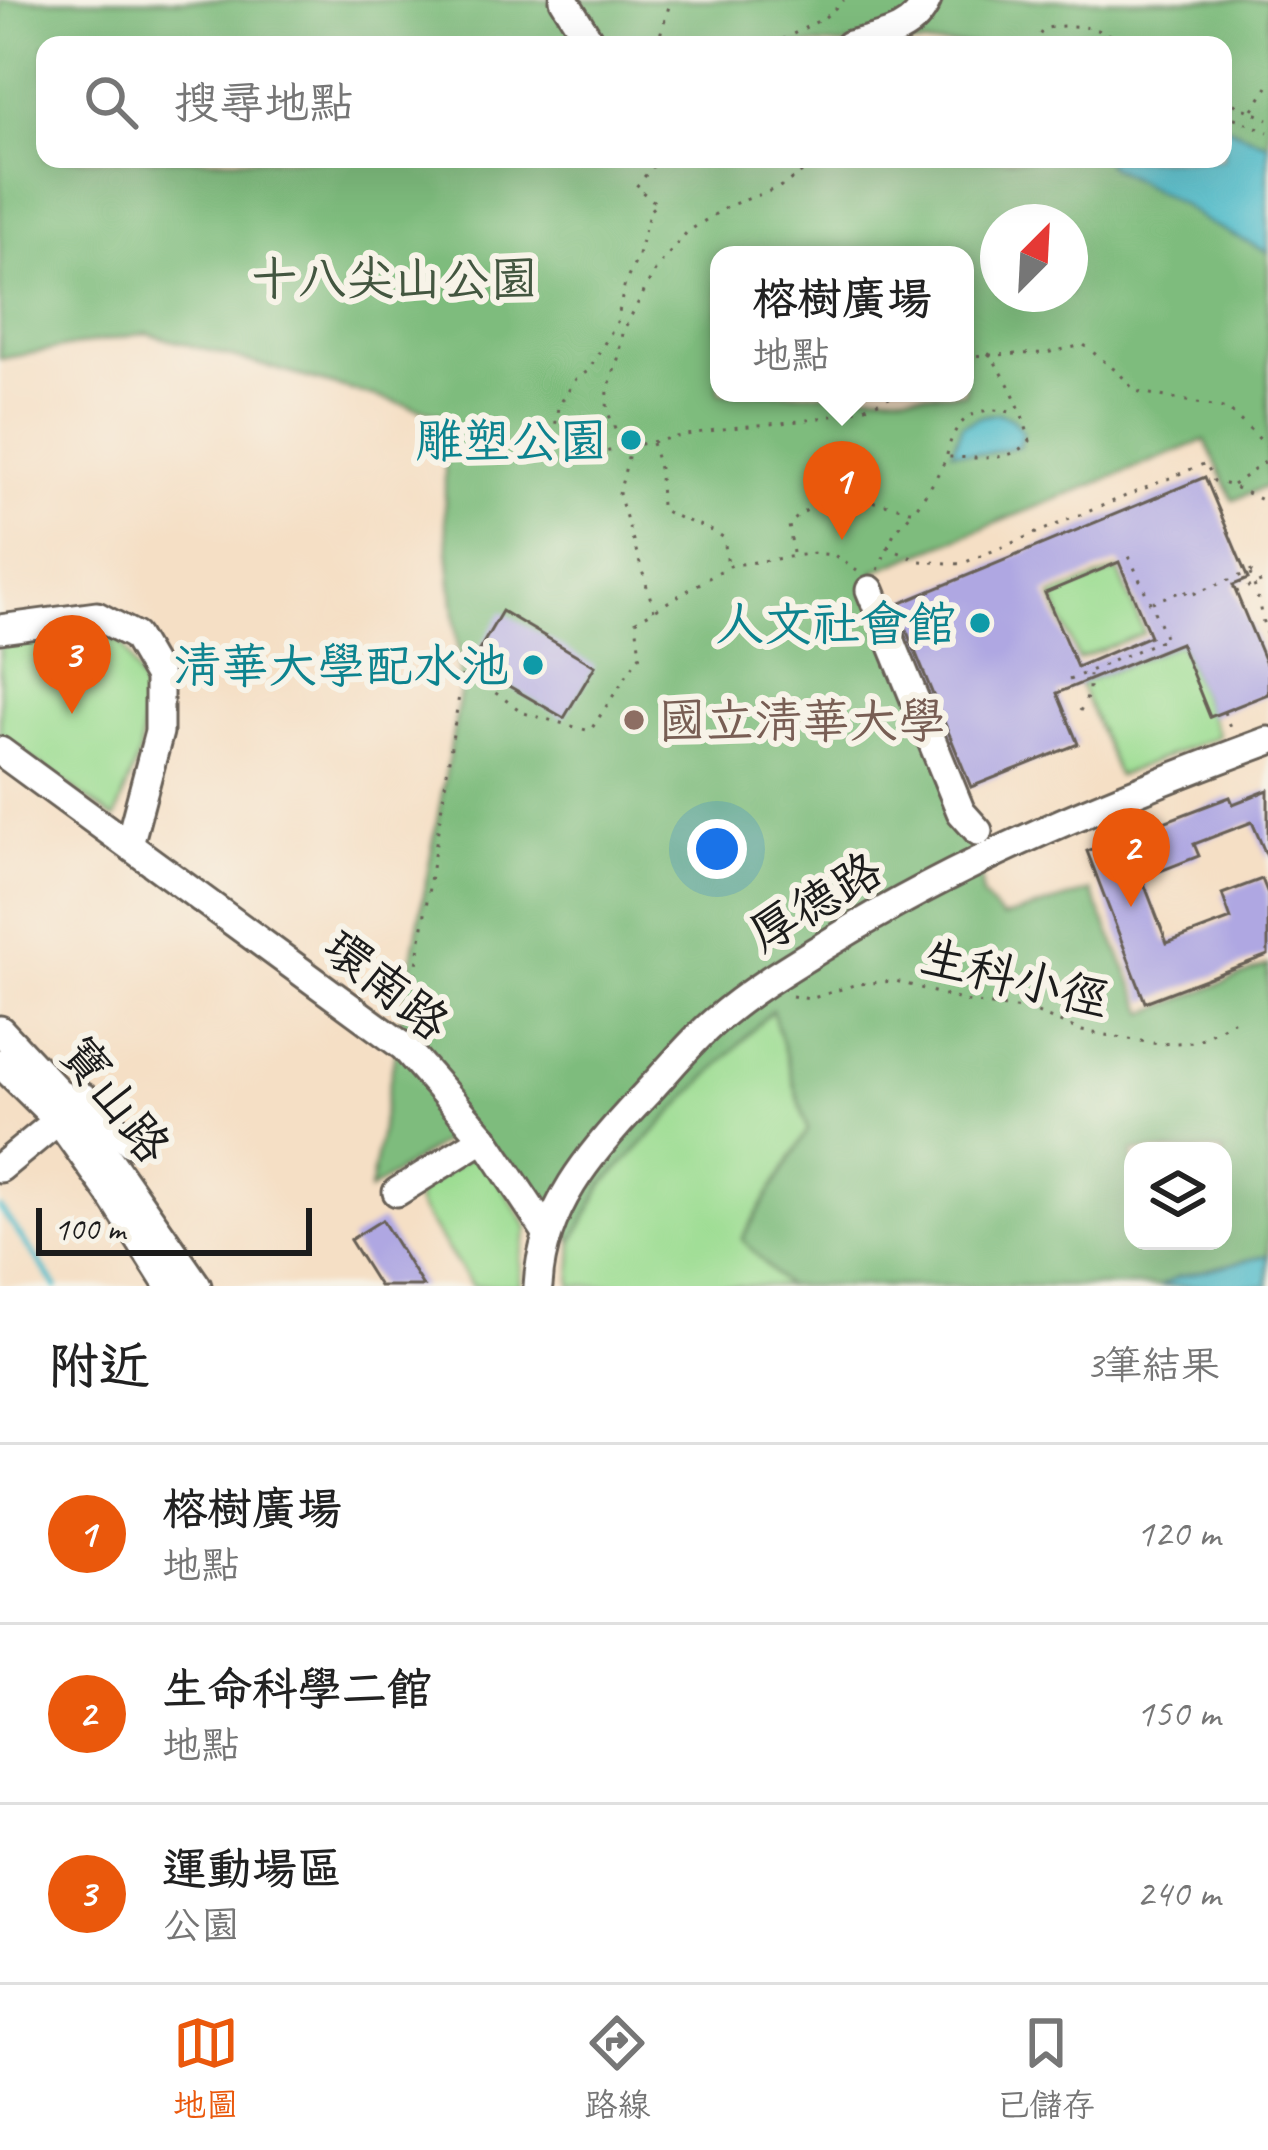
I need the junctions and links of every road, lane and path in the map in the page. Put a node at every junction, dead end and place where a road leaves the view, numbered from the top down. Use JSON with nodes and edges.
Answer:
{"nodes":[{"id":1,"x":564,"y":0,"type":"edge"},
{"id":2,"x":671,"y":0,"type":"edge"},
{"id":3,"x":844,"y":0,"type":"edge"},
{"id":4,"x":927,"y":0,"type":"edge"},
{"id":5,"x":586,"y":36,"type":"edge"},
{"id":6,"x":660,"y":36,"type":"edge"},
{"id":7,"x":789,"y":36,"type":"edge"},
{"id":8,"x":885,"y":36,"type":"edge"},
{"id":9,"x":1039,"y":36,"type":"edge"},
{"id":10,"x":1112,"y":36,"type":"edge"},
{"id":11,"x":1268,"y":87,"type":"edge"},
{"id":12,"x":1232,"y":103,"type":"edge"},
{"id":13,"x":1252,"y":111,"type":"junction"},
{"id":14,"x":1232,"y":117,"type":"edge"},
{"id":15,"x":1268,"y":119,"type":"edge"},
{"id":16,"x":1268,"y":132,"type":"edge"},
{"id":17,"x":652,"y":168,"type":"edge"},
{"id":18,"x":808,"y":168,"type":"edge"},
{"id":19,"x":988,"y":353,"type":"junction"},
{"id":20,"x":974,"y":355,"type":"edge"},
{"id":21,"x":881,"y":402,"type":"edge"},
{"id":22,"x":1020,"y":415,"type":"junction"},
{"id":23,"x":651,"y":442,"type":"junction"},
{"id":24,"x":631,"y":446,"type":"junction"},
{"id":25,"x":1268,"y":447,"type":"edge"},
{"id":26,"x":947,"y":457,"type":"junction"},
{"id":27,"x":1268,"y":460,"type":"edge"},
{"id":28,"x":1232,"y":485,"type":"junction"},
{"id":29,"x":1268,"y":502,"type":"edge"},
{"id":30,"x":914,"y":511,"type":"junction"},
{"id":31,"x":887,"y":547,"type":"junction"},
{"id":32,"x":794,"y":554,"type":"junction"},
{"id":33,"x":1130,"y":556,"type":"dead end"},
{"id":34,"x":729,"y":566,"type":"junction"},
{"id":35,"x":1259,"y":568,"type":"dead end"},
{"id":36,"x":1250,"y":572,"type":"junction"},
{"id":37,"x":1268,"y":579,"type":"edge"},
{"id":38,"x":1255,"y":584,"type":"junction"},
{"id":39,"x":870,"y":590,"type":"junction"},
{"id":40,"x":1236,"y":592,"type":"dead end"},
{"id":41,"x":1150,"y":603,"type":"junction"},
{"id":42,"x":655,"y":611,"type":"junction"},
{"id":43,"x":0,"y":629,"type":"edge"},
{"id":44,"x":1268,"y":639,"type":"edge"},
{"id":45,"x":1088,"y":672,"type":"junction"},
{"id":46,"x":1069,"y":680,"type":"dead end"},
{"id":47,"x":1080,"y":711,"type":"dead end"},
{"id":48,"x":1224,"y":712,"type":"dead end"},
{"id":49,"x":1268,"y":740,"type":"edge"},
{"id":50,"x":1237,"y":745,"type":"dead end"},
{"id":51,"x":0,"y":751,"type":"edge"},
{"id":52,"x":978,"y":831,"type":"dead end"},
{"id":53,"x":129,"y":845,"type":"junction"},
{"id":54,"x":791,"y":995,"type":"dead end"},
{"id":55,"x":1238,"y":1018,"type":"dead end"},
{"id":56,"x":0,"y":1030,"type":"edge"},
{"id":57,"x":404,"y":1048,"type":"junction"},
{"id":58,"x":0,"y":1064,"type":"edge"},
{"id":59,"x":66,"y":1114,"type":"junction"},
{"id":60,"x":484,"y":1138,"type":"junction"},
{"id":61,"x":131,"y":1143,"type":"dead end"},
{"id":62,"x":0,"y":1168,"type":"edge"},
{"id":63,"x":397,"y":1192,"type":"dead end"},
{"id":64,"x":547,"y":1233,"type":"junction"},
{"id":65,"x":170,"y":1286,"type":"edge"},
{"id":66,"x":197,"y":1286,"type":"edge"},
{"id":67,"x":538,"y":1286,"type":"edge"}],
"edges":[{"from":1,"to":5,"type":"street"},
{"from":2,"to":6,"type":"path"},
{"from":3,"to":7,"type":"path"},
{"from":4,"to":8,"type":"street"},
{"from":9,"to":10,"type":"path"},
{"from":11,"to":13,"type":"path"},
{"from":12,"to":13,"type":"path"},
{"from":13,"to":15,"type":"path"},
{"from":14,"to":16,"type":"path"},
{"from":17,"to":24,"type":"path"},
{"from":18,"to":24,"type":"path"},
{"from":19,"to":20,"type":"path"},
{"from":19,"to":22,"type":"path"},
{"from":19,"to":25,"type":"path"},
{"from":21,"to":23,"type":"path"},
{"from":22,"to":26,"type":"path"},
{"from":22,"to":26,"type":"path"},
{"from":23,"to":24,"type":"path"},
{"from":23,"to":34,"type":"path"},
{"from":24,"to":42,"type":"path"},
{"from":26,"to":30,"type":"path"},
{"from":27,"to":28,"type":"path"},
{"from":28,"to":29,"type":"path"},
{"from":28,"to":31,"type":"path"},
{"from":30,"to":31,"type":"path"},
{"from":30,"to":32,"type":"path"},
{"from":31,"to":39,"type":"path"},
{"from":32,"to":34,"type":"path"},
{"from":32,"to":39,"type":"path"},
{"from":33,"to":41,"type":"path"},
{"from":34,"to":42,"type":"path"},
{"from":35,"to":36,"type":"path"},
{"from":36,"to":38,"type":"path"},
{"from":36,"to":41,"type":"path"},
{"from":37,"to":38,"type":"path"},
{"from":38,"to":40,"type":"path"},
{"from":38,"to":44,"type":"path"},
{"from":39,"to":52,"type":"street"},
{"from":41,"to":45,"type":"path"},
{"from":42,"to":57,"type":"path"},
{"from":43,"to":53,"type":"street"},
{"from":45,"to":46,"type":"path"},
{"from":45,"to":47,"type":"path"},
{"from":48,"to":50,"type":"path"},
{"from":49,"to":64,"type":"street","name":"厚德路"},
{"from":51,"to":53,"type":"street","name":"環南路"},
{"from":53,"to":57,"type":"street","name":"環南路"},
{"from":54,"to":55,"type":"path","name":"生科小徑"},
{"from":56,"to":59,"type":"street","name":"寶山路"},
{"from":57,"to":60,"type":"street","name":"環南路"},
{"from":58,"to":59,"type":"street","name":"寶山路"},
{"from":59,"to":61,"type":"street"},
{"from":59,"to":62,"type":"street"},
{"from":59,"to":65,"type":"street","name":"寶山路"},
{"from":59,"to":66,"type":"street","name":"寶山路"},
{"from":60,"to":63,"type":"street"},
{"from":60,"to":64,"type":"street","name":"環南路"},
{"from":64,"to":67,"type":"street","name":"厚德路"}]}
